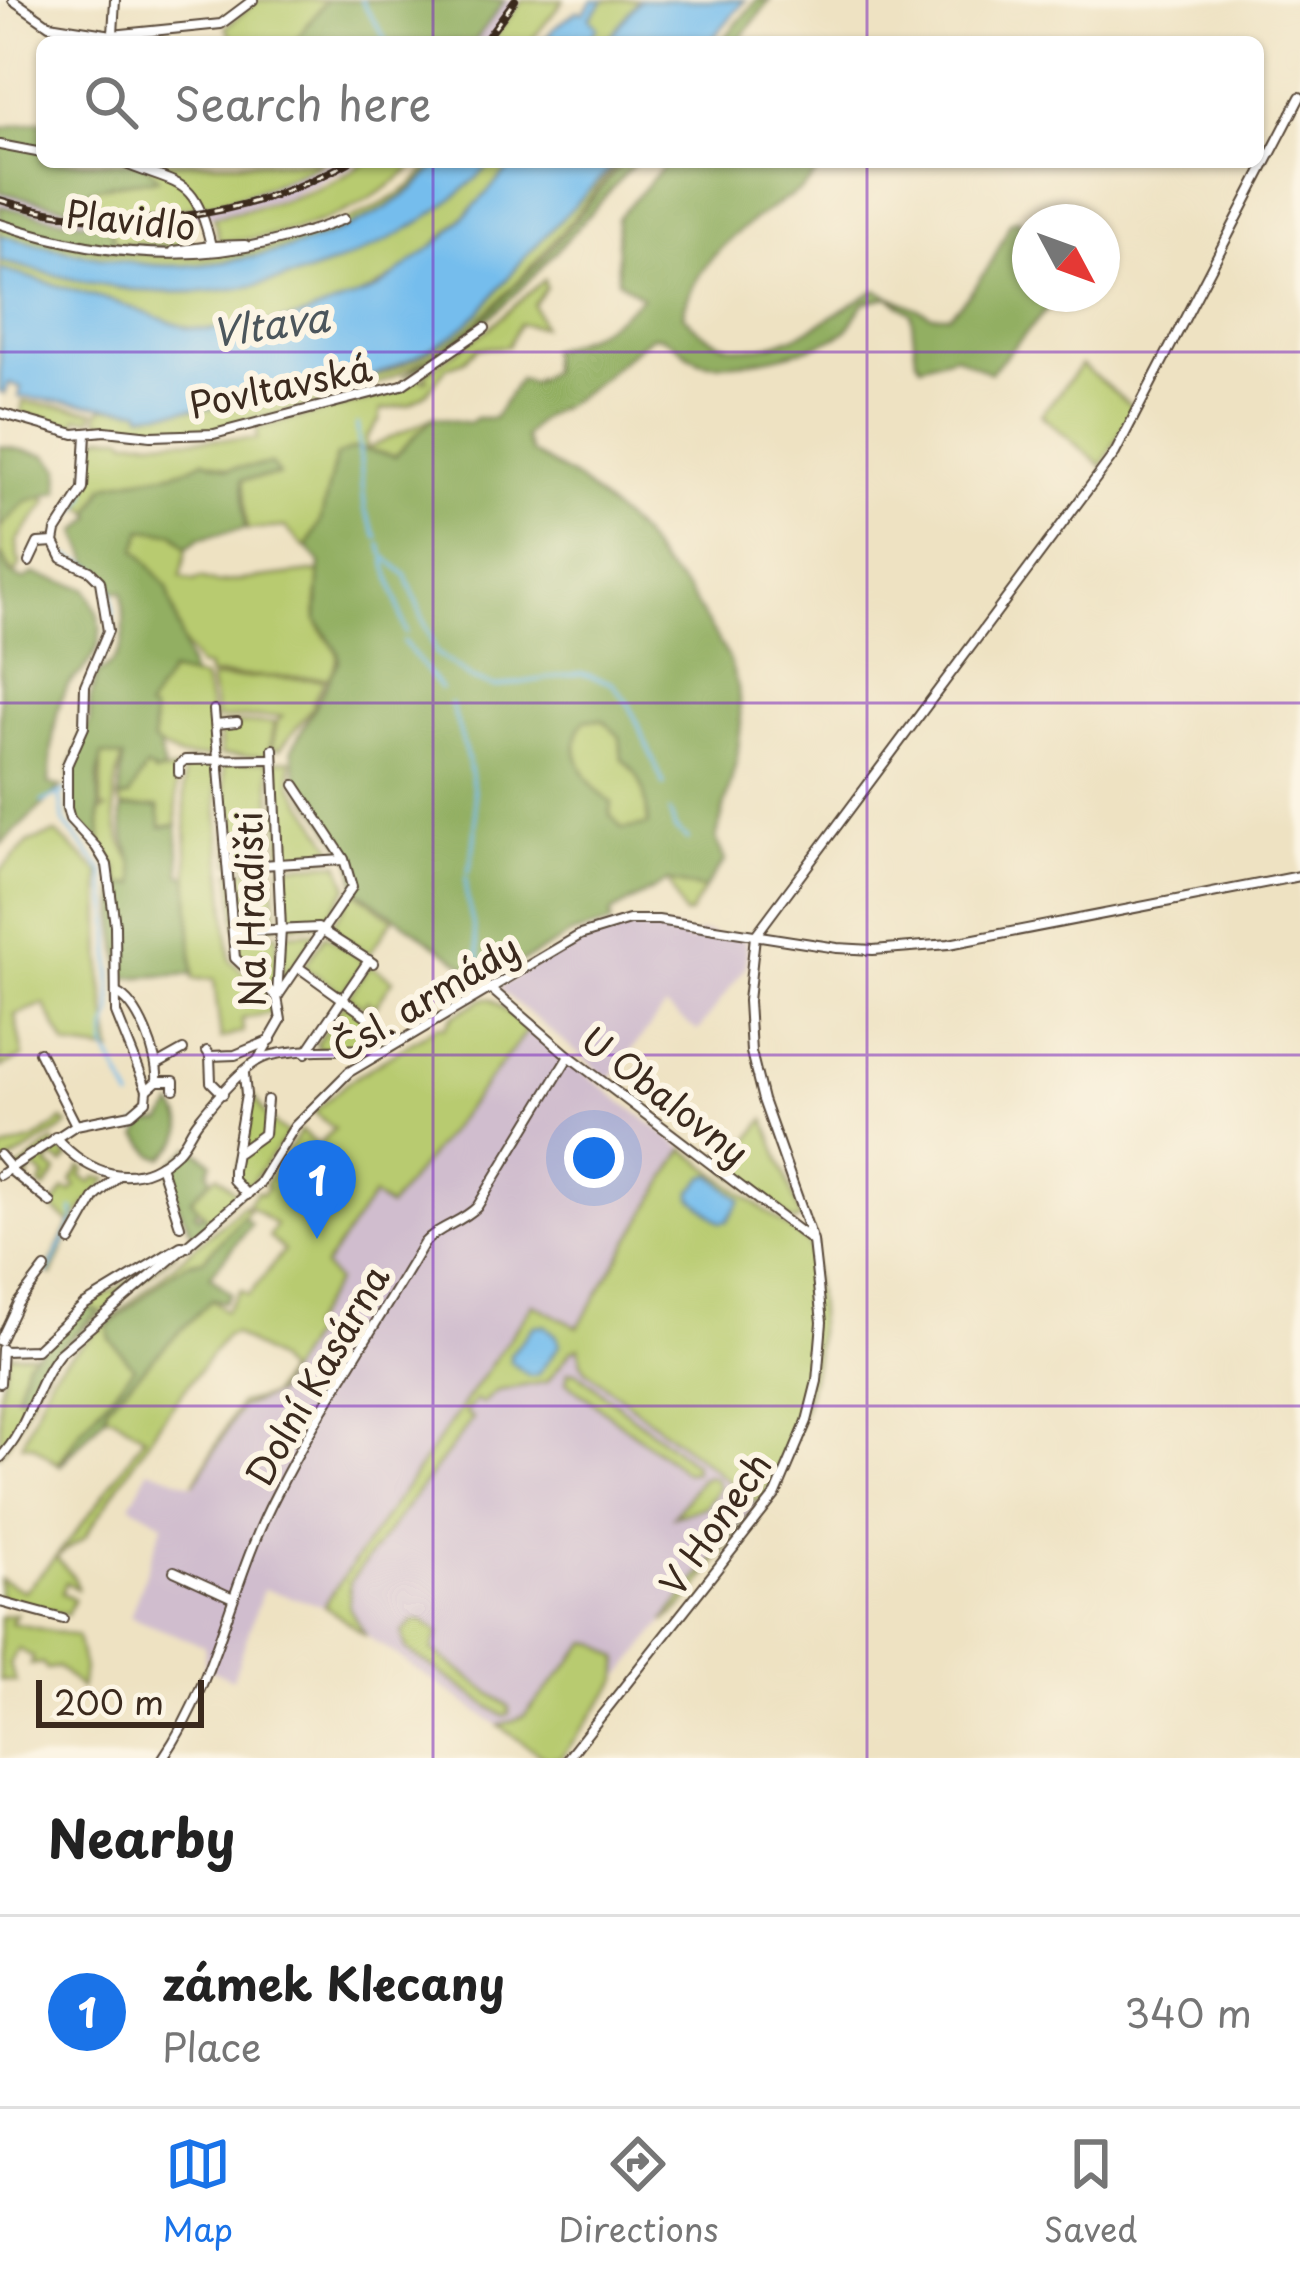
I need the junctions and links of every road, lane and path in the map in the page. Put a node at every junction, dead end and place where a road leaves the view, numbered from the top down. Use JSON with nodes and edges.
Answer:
{"nodes":[{"id":1,"x":116,"y":0,"type":"edge"},
{"id":2,"x":253,"y":0,"type":"edge"},
{"id":3,"x":17,"y":1,"type":"edge"},
{"id":4,"x":112,"y":35,"type":"junction"},
{"id":5,"x":1300,"y":98,"type":"edge"},
{"id":6,"x":0,"y":145,"type":"edge"},
{"id":7,"x":36,"y":152,"type":"edge"},
{"id":8,"x":140,"y":168,"type":"edge"},
{"id":9,"x":1264,"y":168,"type":"edge"},
{"id":10,"x":1264,"y":168,"type":"edge"},
{"id":11,"x":344,"y":219,"type":"dead end"},
{"id":12,"x":0,"y":224,"type":"edge"},
{"id":13,"x":211,"y":246,"type":"junction"},
{"id":14,"x":258,"y":247,"type":"junction"},
{"id":15,"x":163,"y":255,"type":"junction"},
{"id":16,"x":485,"y":328,"type":"dead end"},
{"id":17,"x":0,"y":413,"type":"edge"},
{"id":18,"x":103,"y":423,"type":"dead end"},
{"id":19,"x":91,"y":433,"type":"junction"},
{"id":20,"x":54,"y":542,"type":"junction"},
{"id":21,"x":29,"y":562,"type":"dead end"},
{"id":22,"x":214,"y":710,"type":"dead end"},
{"id":23,"x":237,"y":722,"type":"dead end"},
{"id":24,"x":216,"y":724,"type":"junction"},
{"id":25,"x":220,"y":761,"type":"junction"},
{"id":26,"x":178,"y":773,"type":"dead end"},
{"id":27,"x":295,"y":785,"type":"dead end"},
{"id":28,"x":344,"y":860,"type":"junction"},
{"id":29,"x":278,"y":864,"type":"junction"},
{"id":30,"x":229,"y":867,"type":"junction"},
{"id":31,"x":1300,"y":876,"type":"edge"},
{"id":32,"x":281,"y":929,"type":"junction"},
{"id":33,"x":324,"y":929,"type":"junction"},
{"id":34,"x":233,"y":932,"type":"junction"},
{"id":35,"x":755,"y":936,"type":"junction"},
{"id":36,"x":298,"y":968,"type":"junction"},
{"id":37,"x":490,"y":988,"type":"junction"},
{"id":38,"x":116,"y":994,"type":"junction"},
{"id":39,"x":277,"y":997,"type":"junction"},
{"id":40,"x":344,"y":998,"type":"junction"},
{"id":41,"x":271,"y":1040,"type":"junction"},
{"id":42,"x":401,"y":1041,"type":"junction"},
{"id":43,"x":183,"y":1050,"type":"dead end"},
{"id":44,"x":39,"y":1052,"type":"dead end"},
{"id":45,"x":306,"y":1053,"type":"junction"},
{"id":46,"x":381,"y":1053,"type":"junction"},
{"id":47,"x":569,"y":1056,"type":"junction"},
{"id":48,"x":257,"y":1061,"type":"junction"},
{"id":49,"x":158,"y":1064,"type":"junction"},
{"id":50,"x":244,"y":1074,"type":"junction"},
{"id":51,"x":157,"y":1082,"type":"junction"},
{"id":52,"x":174,"y":1089,"type":"dead end"},
{"id":53,"x":147,"y":1090,"type":"junction"},
{"id":54,"x":223,"y":1094,"type":"junction"},
{"id":55,"x":268,"y":1100,"type":"dead end"},
{"id":56,"x":76,"y":1125,"type":"junction"},
{"id":57,"x":55,"y":1137,"type":"junction"},
{"id":58,"x":238,"y":1153,"type":"junction"},
{"id":59,"x":0,"y":1155,"type":"edge"},
{"id":60,"x":160,"y":1165,"type":"junction"},
{"id":61,"x":12,"y":1170,"type":"junction"},
{"id":62,"x":121,"y":1174,"type":"junction"},
{"id":63,"x":0,"y":1175,"type":"edge"},
{"id":64,"x":247,"y":1195,"type":"junction"},
{"id":65,"x":51,"y":1203,"type":"dead end"},
{"id":66,"x":180,"y":1226,"type":"dead end"},
{"id":67,"x":70,"y":1241,"type":"dead end"},
{"id":68,"x":813,"y":1241,"type":"junction"},
{"id":69,"x":187,"y":1247,"type":"junction"},
{"id":70,"x":45,"y":1268,"type":"dead end"},
{"id":71,"x":1,"y":1345,"type":"edge"},
{"id":72,"x":0,"y":1383,"type":"edge"},
{"id":73,"x":0,"y":1458,"type":"edge"},
{"id":74,"x":174,"y":1570,"type":"dead end"},
{"id":75,"x":233,"y":1598,"type":"junction"},
{"id":76,"x":0,"y":1602,"type":"edge"},
{"id":77,"x":64,"y":1619,"type":"dead end"},
{"id":78,"x":163,"y":1758,"type":"edge"},
{"id":79,"x":568,"y":1758,"type":"edge"}],
"edges":[{"from":1,"to":4,"type":"street"},
{"from":2,"to":4,"type":"street"},
{"from":3,"to":4,"type":"street"},
{"from":5,"to":10,"type":"street"},
{"from":6,"to":7,"type":"street"},
{"from":8,"to":13,"type":"street"},
{"from":9,"to":35,"type":"street"},
{"from":11,"to":14,"type":"street","name":"Plavidlo"},
{"from":12,"to":15,"type":"street","name":"Plavidlo"},
{"from":13,"to":14,"type":"street","name":"Plavidlo"},
{"from":13,"to":15,"type":"street","name":"Plavidlo"},
{"from":14,"to":15,"type":"street","name":"Plavidlo"},
{"from":16,"to":19,"type":"street","name":"Povltavská"},
{"from":17,"to":19,"type":"street","name":"Povltavská"},
{"from":18,"to":19,"type":"street"},
{"from":19,"to":20,"type":"street"},
{"from":20,"to":21,"type":"street"},
{"from":20,"to":38,"type":"street"},
{"from":22,"to":24,"type":"street"},
{"from":23,"to":24,"type":"street"},
{"from":24,"to":25,"type":"street"},
{"from":25,"to":26,"type":"street"},
{"from":25,"to":29,"type":"street","name":"Na Hradišti"},
{"from":25,"to":30,"type":"street"},
{"from":27,"to":28,"type":"street"},
{"from":28,"to":29,"type":"street"},
{"from":28,"to":33,"type":"street"},
{"from":29,"to":30,"type":"street"},
{"from":29,"to":32,"type":"street","name":"Na Hradišti"},
{"from":30,"to":34,"type":"street"},
{"from":31,"to":35,"type":"street","name":"Čsl. armády"},
{"from":32,"to":33,"type":"street"},
{"from":32,"to":34,"type":"street"},
{"from":32,"to":39,"type":"street","name":"Na Hradišti"},
{"from":33,"to":36,"type":"street"},
{"from":33,"to":40,"type":"street"},
{"from":34,"to":39,"type":"street"},
{"from":35,"to":37,"type":"street","name":"Čsl. armády"},
{"from":35,"to":68,"type":"street","name":"V Honech"},
{"from":36,"to":39,"type":"street"},
{"from":36,"to":40,"type":"street"},
{"from":37,"to":42,"type":"street","name":"Čsl. armády"},
{"from":37,"to":47,"type":"street","name":"U Obalovny"},
{"from":38,"to":49,"type":"street"},
{"from":38,"to":53,"type":"street"},
{"from":39,"to":41,"type":"street","name":"Na Hradišti"},
{"from":40,"to":42,"type":"street"},
{"from":40,"to":45,"type":"street"},
{"from":41,"to":48,"type":"street","name":"Na Hradišti"},
{"from":41,"to":54,"type":"street"},
{"from":42,"to":46,"type":"street","name":"Čsl. armády"},
{"from":43,"to":49,"type":"street"},
{"from":44,"to":56,"type":"street"},
{"from":45,"to":46,"type":"street"},
{"from":45,"to":48,"type":"street"},
{"from":46,"to":64,"type":"street","name":"Čsl. armády"},
{"from":47,"to":68,"type":"street","name":"U Obalovny"},
{"from":47,"to":75,"type":"street","name":"Dolní Kasárna"},
{"from":48,"to":50,"type":"street","name":"Na Hradišti"},
{"from":49,"to":51,"type":"street"},
{"from":50,"to":54,"type":"street","name":"Na Hradišti"},
{"from":50,"to":58,"type":"street"},
{"from":51,"to":52,"type":"street"},
{"from":51,"to":53,"type":"street"},
{"from":53,"to":56,"type":"street"},
{"from":54,"to":60,"type":"street","name":"Na Hradišti"},
{"from":55,"to":58,"type":"street"},
{"from":56,"to":57,"type":"street"},
{"from":57,"to":61,"type":"street"},
{"from":57,"to":62,"type":"street"},
{"from":58,"to":64,"type":"street"},
{"from":59,"to":61,"type":"street"},
{"from":60,"to":62,"type":"street"},
{"from":60,"to":66,"type":"street"},
{"from":61,"to":63,"type":"street"},
{"from":61,"to":65,"type":"street"},
{"from":62,"to":67,"type":"street"},
{"from":64,"to":69,"type":"street","name":"Čsl. armády"},
{"from":68,"to":79,"type":"street","name":"V Honech"},
{"from":69,"to":71,"type":"street"},
{"from":69,"to":73,"type":"street","name":"Čsl. armády"},
{"from":70,"to":71,"type":"street"},
{"from":71,"to":72,"type":"street"},
{"from":74,"to":75,"type":"street"},
{"from":75,"to":78,"type":"street","name":"Dolní Kasárna"},
{"from":76,"to":77,"type":"street"}]}
